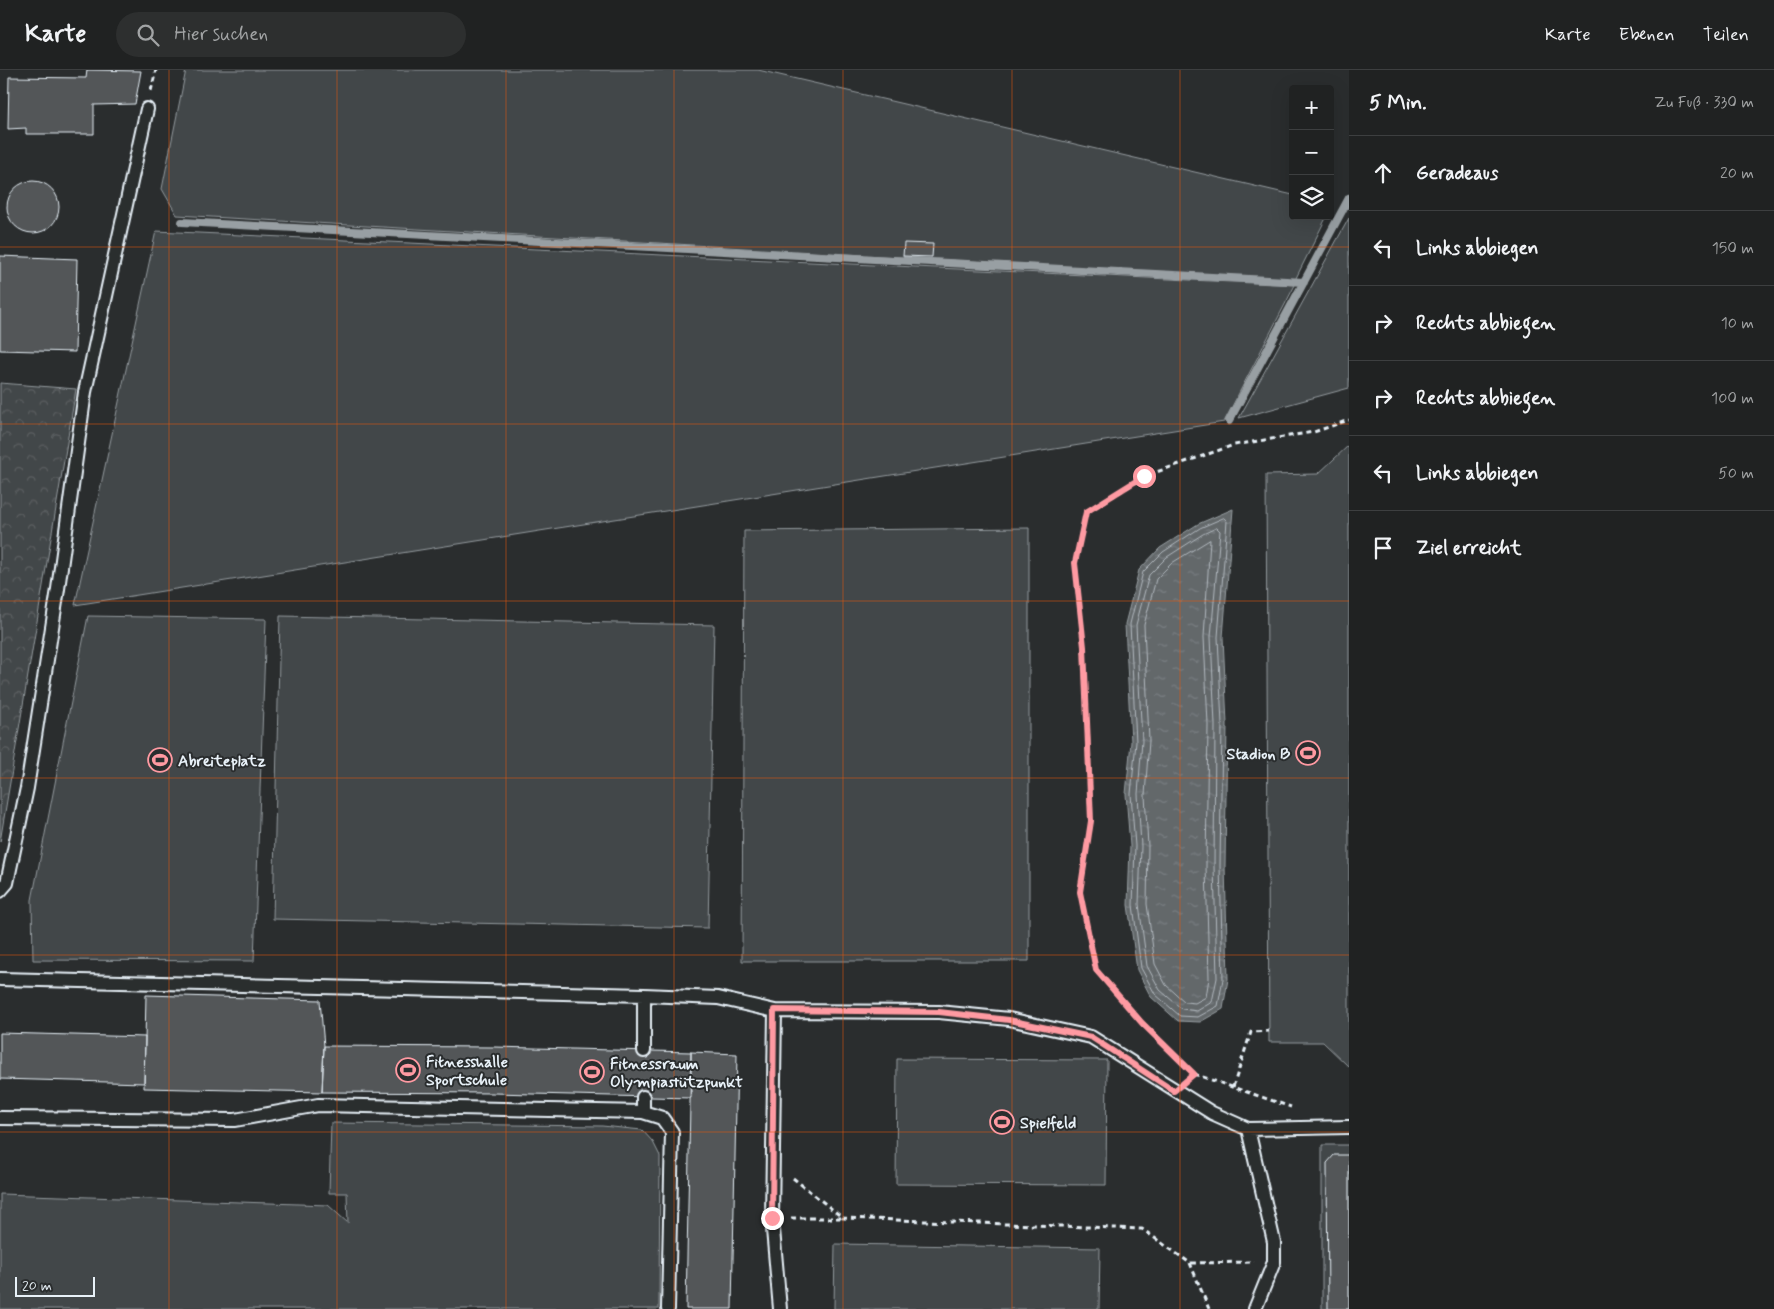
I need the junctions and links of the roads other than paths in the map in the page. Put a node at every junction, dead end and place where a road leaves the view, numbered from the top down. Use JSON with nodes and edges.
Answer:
{"nodes":[{"id":1,"x":148,"y":109,"type":"dead end"},
{"id":2,"x":0,"y":891,"type":"edge"},
{"id":3,"x":0,"y":979,"type":"edge"},
{"id":4,"x":644,"y":995,"type":"junction"},
{"id":5,"x":774,"y":1010,"type":"junction"},
{"id":6,"x":644,"y":1051,"type":"dead end"},
{"id":7,"x":643,"y":1096,"type":"dead end"},
{"id":8,"x":643,"y":1112,"type":"junction"},
{"id":9,"x":0,"y":1118,"type":"edge"},
{"id":10,"x":1349,"y":1127,"type":"edge"},
{"id":11,"x":1248,"y":1129,"type":"junction"},
{"id":12,"x":668,"y":1309,"type":"edge"},
{"id":13,"x":780,"y":1309,"type":"edge"},
{"id":14,"x":1255,"y":1309,"type":"edge"}],
"edges":[{"from":1,"to":2,"type":"lane"},
{"from":3,"to":4,"type":"lane"},
{"from":4,"to":5,"type":"lane"},
{"from":4,"to":6,"type":"lane"},
{"from":5,"to":11,"type":"lane"},
{"from":5,"to":13,"type":"lane"},
{"from":7,"to":8,"type":"lane"},
{"from":8,"to":9,"type":"lane"},
{"from":8,"to":12,"type":"lane"},
{"from":10,"to":11,"type":"lane"},
{"from":11,"to":14,"type":"lane"}]}
